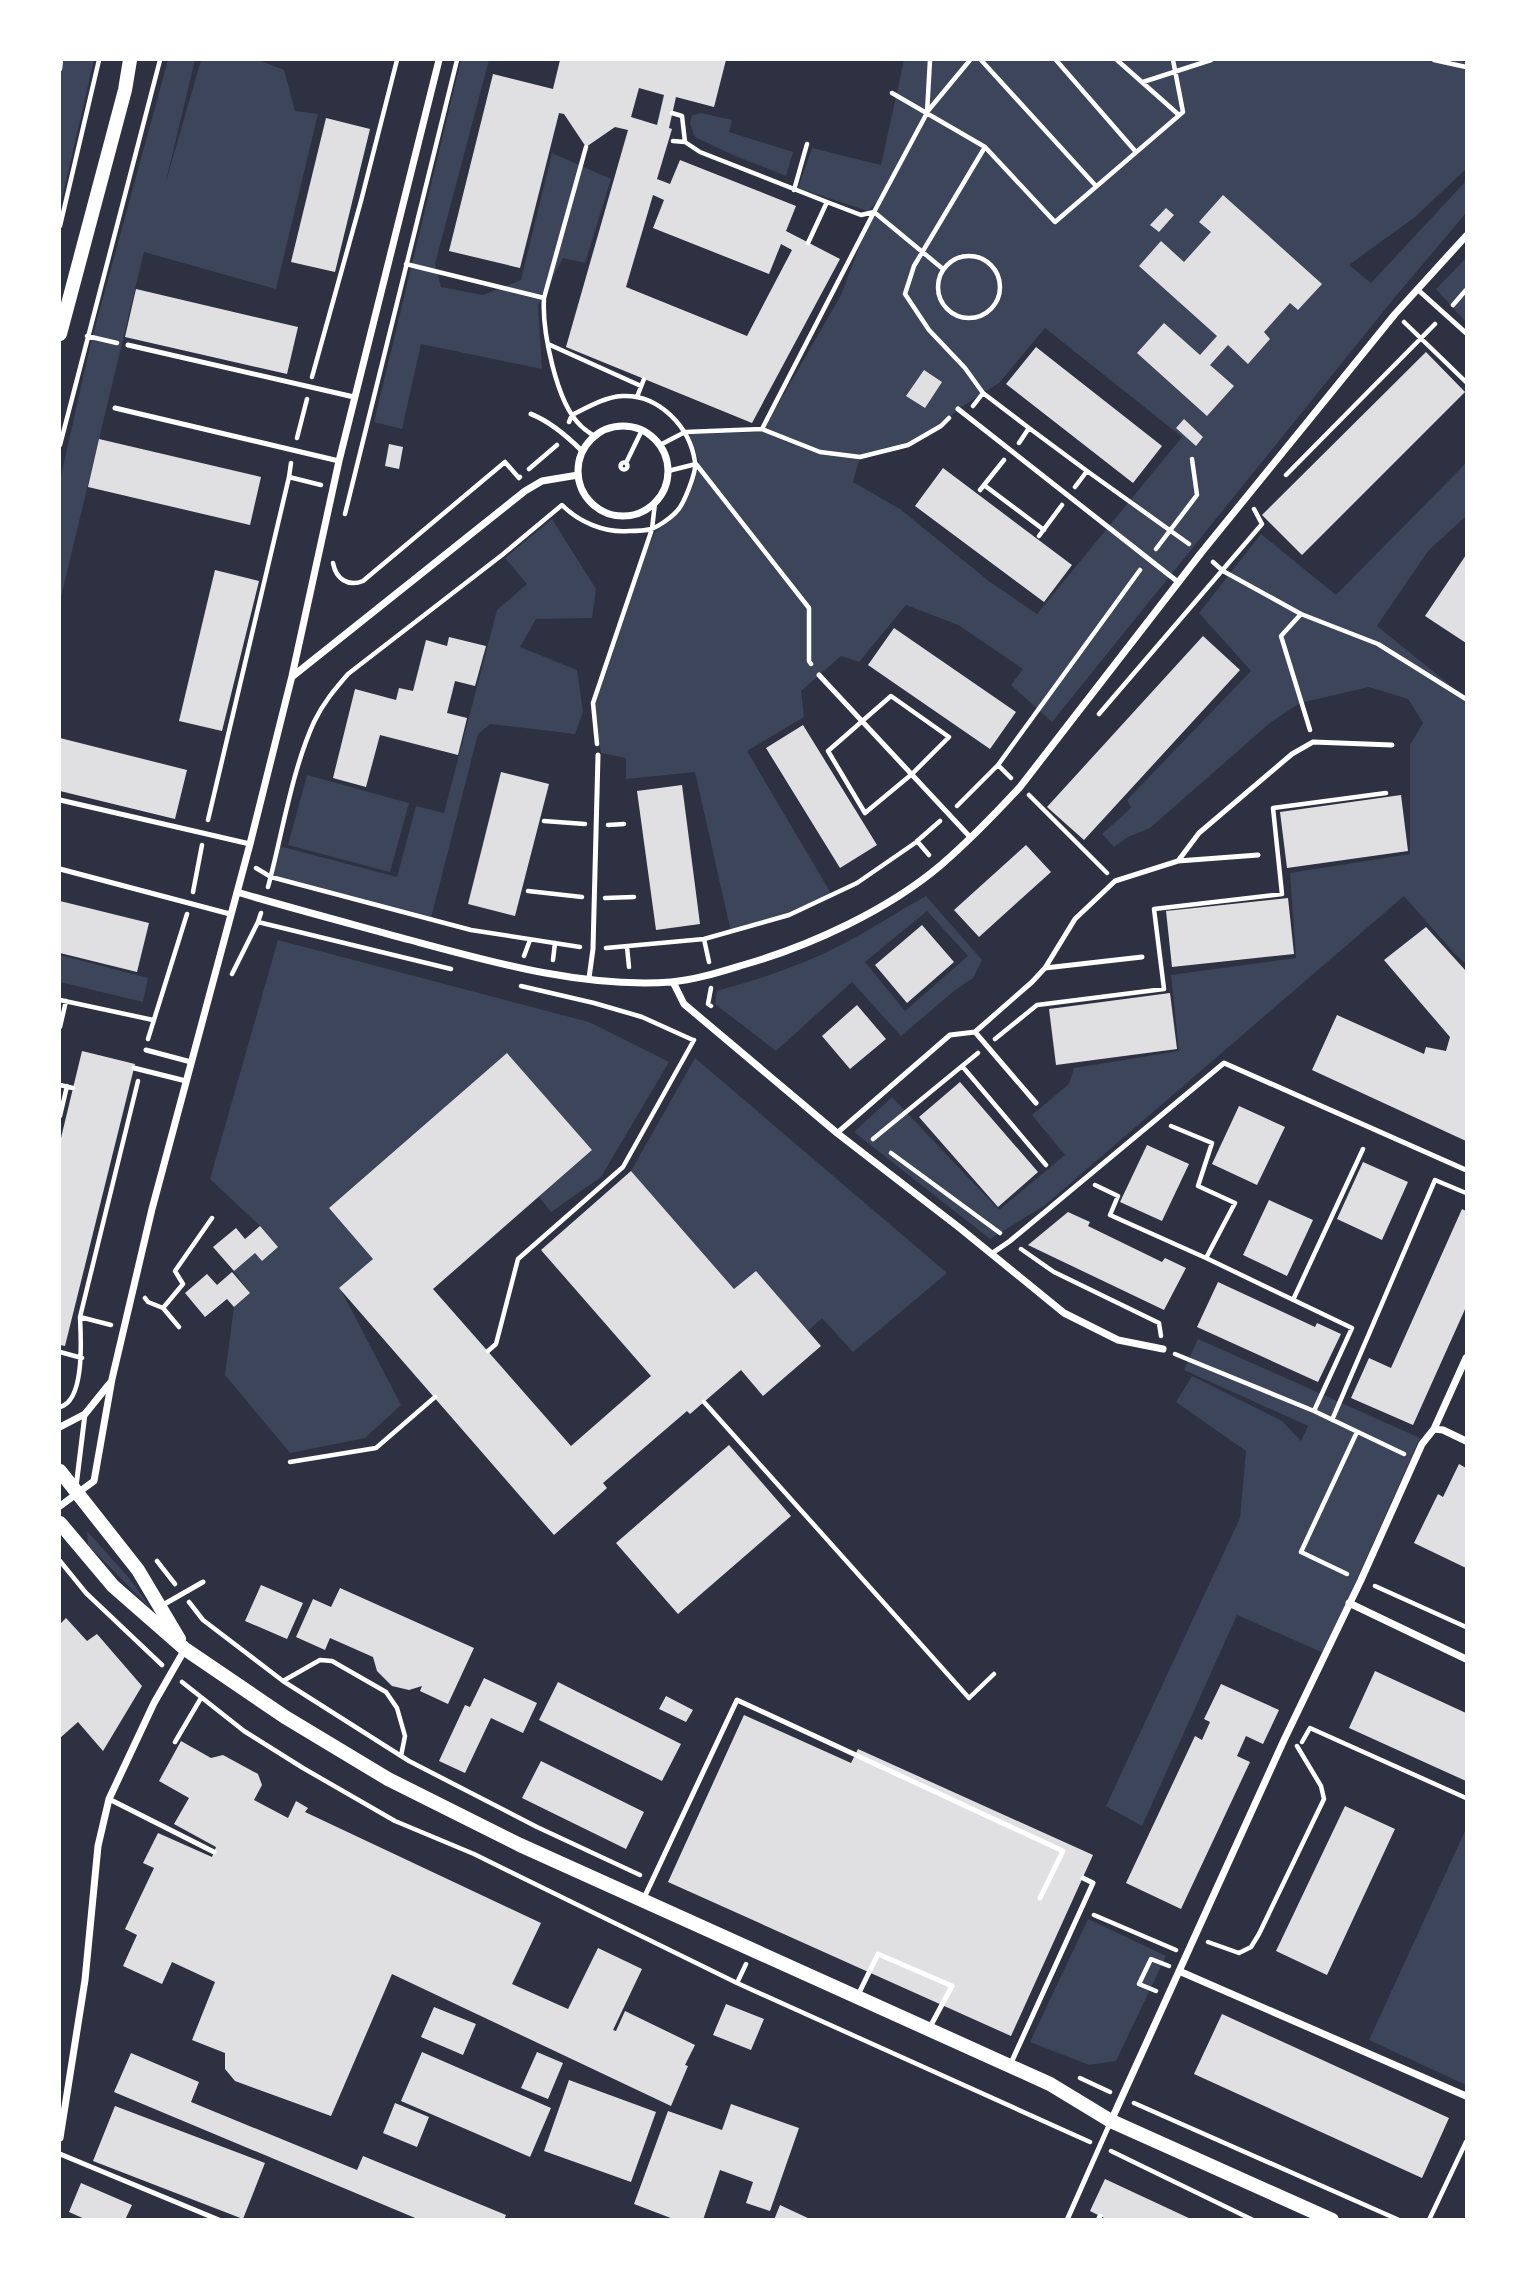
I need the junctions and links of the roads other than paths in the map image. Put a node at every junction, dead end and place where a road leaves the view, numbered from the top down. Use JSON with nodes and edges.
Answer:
{"nodes":[{"id":1,"x":130,"y":60,"type":"edge"},
{"id":2,"x":439,"y":60,"type":"edge"},
{"id":3,"x":1466,"y":236,"type":"edge"},
{"id":4,"x":1417,"y":289,"type":"junction"},
{"id":5,"x":1466,"y":332,"type":"edge"},
{"id":6,"x":60,"y":334,"type":"edge"},
{"id":7,"x":128,"y":345,"type":"road end"},
{"id":8,"x":354,"y":397,"type":"junction"},
{"id":9,"x":115,"y":408,"type":"dead end"},
{"id":10,"x":958,"y":409,"type":"road end"},
{"id":11,"x":531,"y":414,"type":"dead end"},
{"id":12,"x":582,"y":451,"type":"junction"},
{"id":13,"x":339,"y":461,"type":"junction"},
{"id":14,"x":578,"y":475,"type":"junction"},
{"id":15,"x":1178,"y":582,"type":"junction"},
{"id":16,"x":819,"y":675,"type":"road end"},
{"id":17,"x":292,"y":676,"type":"junction"},
{"id":18,"x":1392,"y":745,"type":"dead end"},
{"id":19,"x":598,"y":755,"type":"road end"},
{"id":20,"x":60,"y":800,"type":"edge"},
{"id":21,"x":971,"y":838,"type":"junction"},
{"id":22,"x":250,"y":844,"type":"junction"},
{"id":23,"x":1258,"y":855,"type":"dead end"},
{"id":24,"x":1178,"y":861,"type":"junction"},
{"id":25,"x":60,"y":869,"type":"edge"},
{"id":26,"x":237,"y":892,"type":"junction"},
{"id":27,"x":230,"y":914,"type":"junction"},
{"id":28,"x":1142,"y":957,"type":"dead end"},
{"id":29,"x":1045,"y":968,"type":"junction"},
{"id":30,"x":589,"y":978,"type":"junction"},
{"id":31,"x":673,"y":982,"type":"junction"},
{"id":32,"x":975,"y":1032,"type":"junction"},
{"id":33,"x":145,"y":1050,"type":"road end"},
{"id":34,"x":191,"y":1062,"type":"junction"},
{"id":35,"x":137,"y":1069,"type":"road end"},
{"id":36,"x":186,"y":1081,"type":"junction"},
{"id":37,"x":1036,"y":1103,"type":"dead end"},
{"id":38,"x":837,"y":1133,"type":"junction"},
{"id":39,"x":1466,"y":1171,"type":"edge"},
{"id":40,"x":992,"y":1254,"type":"junction"},
{"id":41,"x":1163,"y":1349,"type":"road end"},
{"id":42,"x":1466,"y":1358,"type":"edge"},
{"id":43,"x":112,"y":1379,"type":"junction"},
{"id":44,"x":86,"y":1414,"type":"junction"},
{"id":45,"x":60,"y":1427,"type":"edge"},
{"id":46,"x":1434,"y":1429,"type":"junction"},
{"id":47,"x":1466,"y":1441,"type":"edge"},
{"id":48,"x":60,"y":1471,"type":"edge"},
{"id":49,"x":76,"y":1494,"type":"junction"},
{"id":50,"x":60,"y":1506,"type":"edge"},
{"id":51,"x":60,"y":1523,"type":"edge"},
{"id":52,"x":204,"y":1582,"type":"dead end"},
{"id":53,"x":1349,"y":1603,"type":"junction"},
{"id":54,"x":160,"y":1606,"type":"junction"},
{"id":55,"x":185,"y":1649,"type":"junction"},
{"id":56,"x":1466,"y":1659,"type":"edge"},
{"id":57,"x":109,"y":1799,"type":"junction"},
{"id":58,"x":214,"y":1852,"type":"dead end"},
{"id":59,"x":1083,"y":1878,"type":"dead end"},
{"id":60,"x":1040,"y":1898,"type":"dead end"},
{"id":61,"x":643,"y":1900,"type":"junction"},
{"id":62,"x":1179,"y":1971,"type":"junction"},
{"id":63,"x":857,"y":1998,"type":"junction"},
{"id":64,"x":929,"y":2029,"type":"junction"},
{"id":65,"x":1010,"y":2066,"type":"junction"},
{"id":66,"x":1466,"y":2096,"type":"edge"},
{"id":67,"x":1111,"y":2121,"type":"junction"},
{"id":68,"x":60,"y":2138,"type":"edge"},
{"id":69,"x":60,"y":2154,"type":"edge"},
{"id":70,"x":219,"y":2220,"type":"edge"},
{"id":71,"x":1067,"y":2220,"type":"edge"},
{"id":72,"x":1332,"y":2220,"type":"edge"}],
"edges":[{"from":1,"to":6,"type":"main road"},
{"from":2,"to":8,"type":"street"},
{"from":3,"to":4,"type":"street"},
{"from":4,"to":5,"type":"lane"},
{"from":4,"to":15,"type":"street"},
{"from":7,"to":8,"type":"lane"},
{"from":8,"to":13,"type":"street"},
{"from":9,"to":13,"type":"lane"},
{"from":10,"to":15,"type":"lane"},
{"from":11,"to":12,"type":"lane"},
{"from":12,"to":14,"type":"street"},
{"from":12,"to":14,"type":"street"},
{"from":13,"to":17,"type":"street"},
{"from":14,"to":17,"type":"street"},
{"from":15,"to":21,"type":"street"},
{"from":16,"to":21,"type":"lane"},
{"from":17,"to":22,"type":"street"},
{"from":18,"to":24,"type":"lane"},
{"from":19,"to":30,"type":"lane"},
{"from":20,"to":22,"type":"lane"},
{"from":21,"to":31,"type":"street"},
{"from":22,"to":26,"type":"street"},
{"from":23,"to":24,"type":"lane"},
{"from":24,"to":29,"type":"lane"},
{"from":25,"to":27,"type":"lane"},
{"from":26,"to":27,"type":"street"},
{"from":26,"to":30,"type":"street"},
{"from":27,"to":34,"type":"street"},
{"from":28,"to":29,"type":"lane"},
{"from":29,"to":32,"type":"lane"},
{"from":30,"to":31,"type":"street"},
{"from":31,"to":38,"type":"street"},
{"from":32,"to":37,"type":"lane"},
{"from":32,"to":38,"type":"lane"},
{"from":33,"to":34,"type":"lane"},
{"from":34,"to":36,"type":"street"},
{"from":35,"to":36,"type":"lane"},
{"from":36,"to":43,"type":"street"},
{"from":38,"to":40,"type":"street"},
{"from":39,"to":40,"type":"lane"},
{"from":40,"to":41,"type":"street"},
{"from":42,"to":46,"type":"street"},
{"from":43,"to":44,"type":"street"},
{"from":43,"to":49,"type":"street"},
{"from":44,"to":45,"type":"street"},
{"from":44,"to":49,"type":"lane"},
{"from":46,"to":47,"type":"street"},
{"from":46,"to":53,"type":"street"},
{"from":48,"to":49,"type":"main road"},
{"from":49,"to":50,"type":"street"},
{"from":49,"to":54,"type":"main road"},
{"from":51,"to":55,"type":"main road"},
{"from":52,"to":54,"type":"lane"},
{"from":53,"to":56,"type":"street"},
{"from":53,"to":62,"type":"street"},
{"from":54,"to":55,"type":"main road"},
{"from":55,"to":57,"type":"street"},
{"from":55,"to":61,"type":"main road"},
{"from":57,"to":58,"type":"lane"},
{"from":57,"to":68,"type":"street"},
{"from":59,"to":65,"type":"lane"},
{"from":60,"to":61,"type":"lane"},
{"from":61,"to":63,"type":"main road"},
{"from":62,"to":66,"type":"street"},
{"from":62,"to":67,"type":"street"},
{"from":63,"to":64,"type":"main road"},
{"from":63,"to":64,"type":"lane"},
{"from":64,"to":65,"type":"main road"},
{"from":65,"to":67,"type":"main road"},
{"from":67,"to":71,"type":"lane"},
{"from":67,"to":72,"type":"main road"},
{"from":69,"to":70,"type":"lane"}]}
